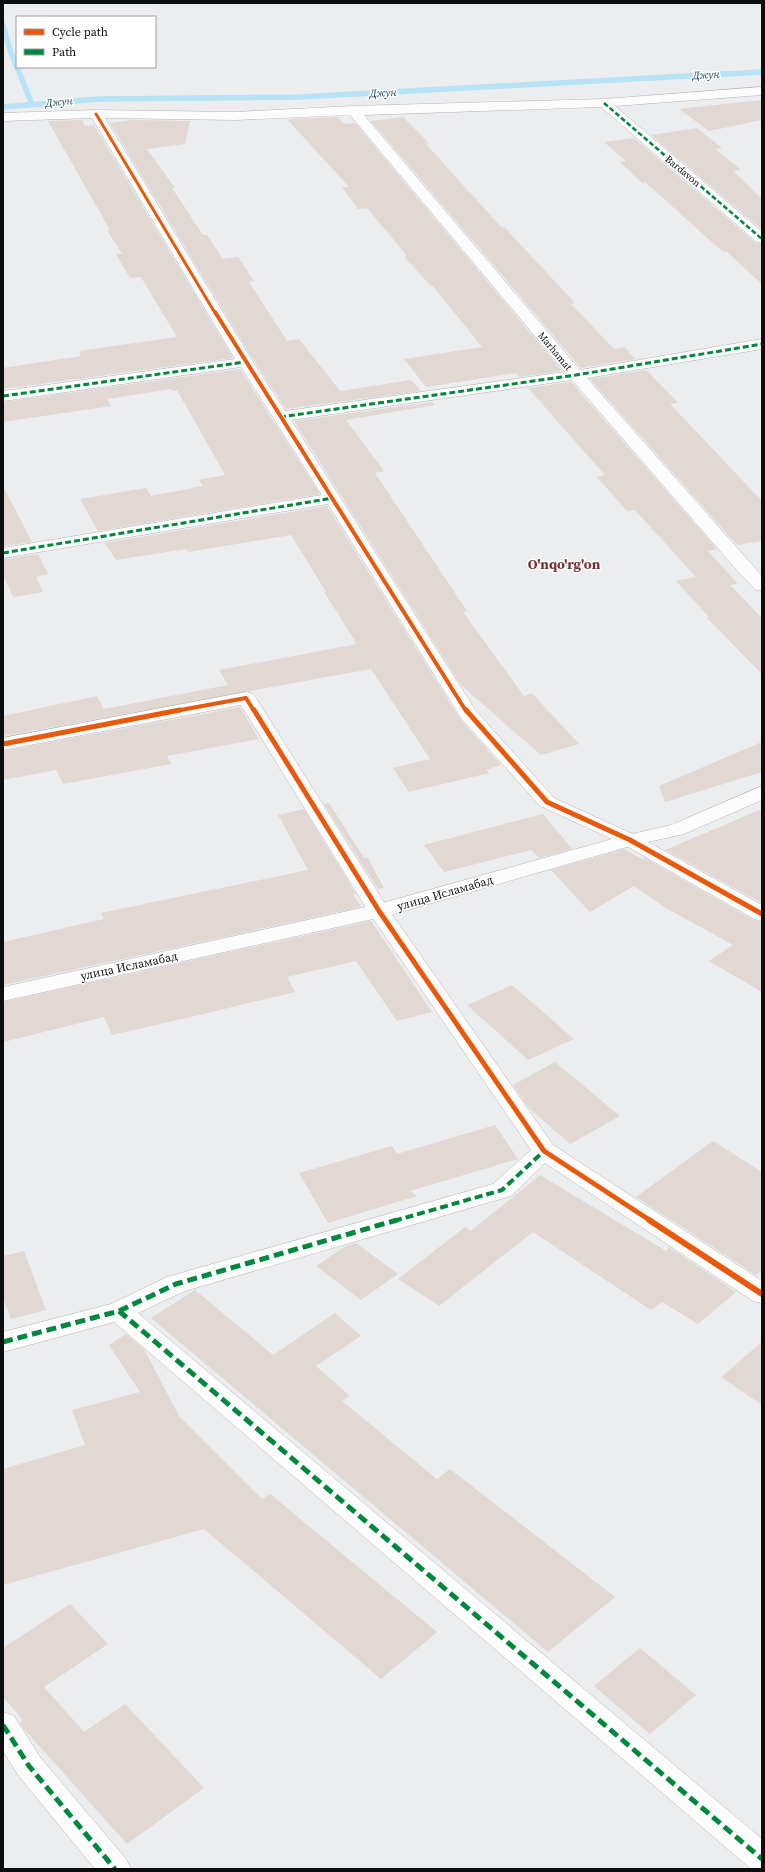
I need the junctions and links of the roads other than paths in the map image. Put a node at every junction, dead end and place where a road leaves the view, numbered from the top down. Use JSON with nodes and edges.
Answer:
{"nodes":[{"id":1,"x":762,"y":91,"type":"edge"},
{"id":2,"x":604,"y":104,"type":"junction"},
{"id":3,"x":353,"y":110,"type":"junction"},
{"id":4,"x":96,"y":114,"type":"junction"},
{"id":5,"x":3,"y":117,"type":"edge"},
{"id":6,"x":762,"y":240,"type":"edge"},
{"id":7,"x":762,"y":344,"type":"edge"},
{"id":8,"x":245,"y":362,"type":"junction"},
{"id":9,"x":576,"y":375,"type":"junction"},
{"id":10,"x":3,"y":396,"type":"edge"},
{"id":11,"x":280,"y":417,"type":"junction"},
{"id":12,"x":334,"y":498,"type":"junction"},
{"id":13,"x":3,"y":553,"type":"edge"},
{"id":14,"x":762,"y":586,"type":"edge"},
{"id":15,"x":3,"y":744,"type":"edge"},
{"id":16,"x":762,"y":792,"type":"edge"},
{"id":17,"x":630,"y":840,"type":"junction"},
{"id":18,"x":380,"y":911,"type":"junction"},
{"id":19,"x":762,"y":914,"type":"edge"},
{"id":20,"x":3,"y":994,"type":"edge"},
{"id":21,"x":544,"y":1151,"type":"junction"},
{"id":22,"x":762,"y":1294,"type":"edge"},
{"id":23,"x":119,"y":1311,"type":"junction"},
{"id":24,"x":3,"y":1342,"type":"edge"},
{"id":25,"x":3,"y":1725,"type":"edge"},
{"id":26,"x":762,"y":1859,"type":"edge"},
{"id":27,"x":115,"y":1869,"type":"edge"}],
"edges":[{"from":1,"to":2,"type":"street"},
{"from":2,"to":3,"type":"street"},
{"from":2,"to":6,"type":"street","name":"Bardavon"},
{"from":3,"to":4,"type":"street"},
{"from":3,"to":9,"type":"street","name":"Marhamat"},
{"from":4,"to":5,"type":"street"},
{"from":4,"to":8,"type":"street"},
{"from":7,"to":9,"type":"street"},
{"from":8,"to":10,"type":"street"},
{"from":8,"to":11,"type":"street"},
{"from":9,"to":11,"type":"street"},
{"from":9,"to":14,"type":"street","name":"Marhamat"},
{"from":11,"to":12,"type":"street"},
{"from":12,"to":13,"type":"street"},
{"from":12,"to":17,"type":"street"},
{"from":15,"to":18,"type":"street"},
{"from":16,"to":17,"type":"street","name":"улица Исламабад"},
{"from":17,"to":18,"type":"street","name":"улица Исламабад"},
{"from":17,"to":19,"type":"street"},
{"from":18,"to":20,"type":"street","name":"улица Исламабад"},
{"from":18,"to":21,"type":"street"},
{"from":21,"to":22,"type":"street"},
{"from":21,"to":23,"type":"street"},
{"from":23,"to":24,"type":"street"},
{"from":23,"to":26,"type":"street"},
{"from":25,"to":27,"type":"street"}]}
